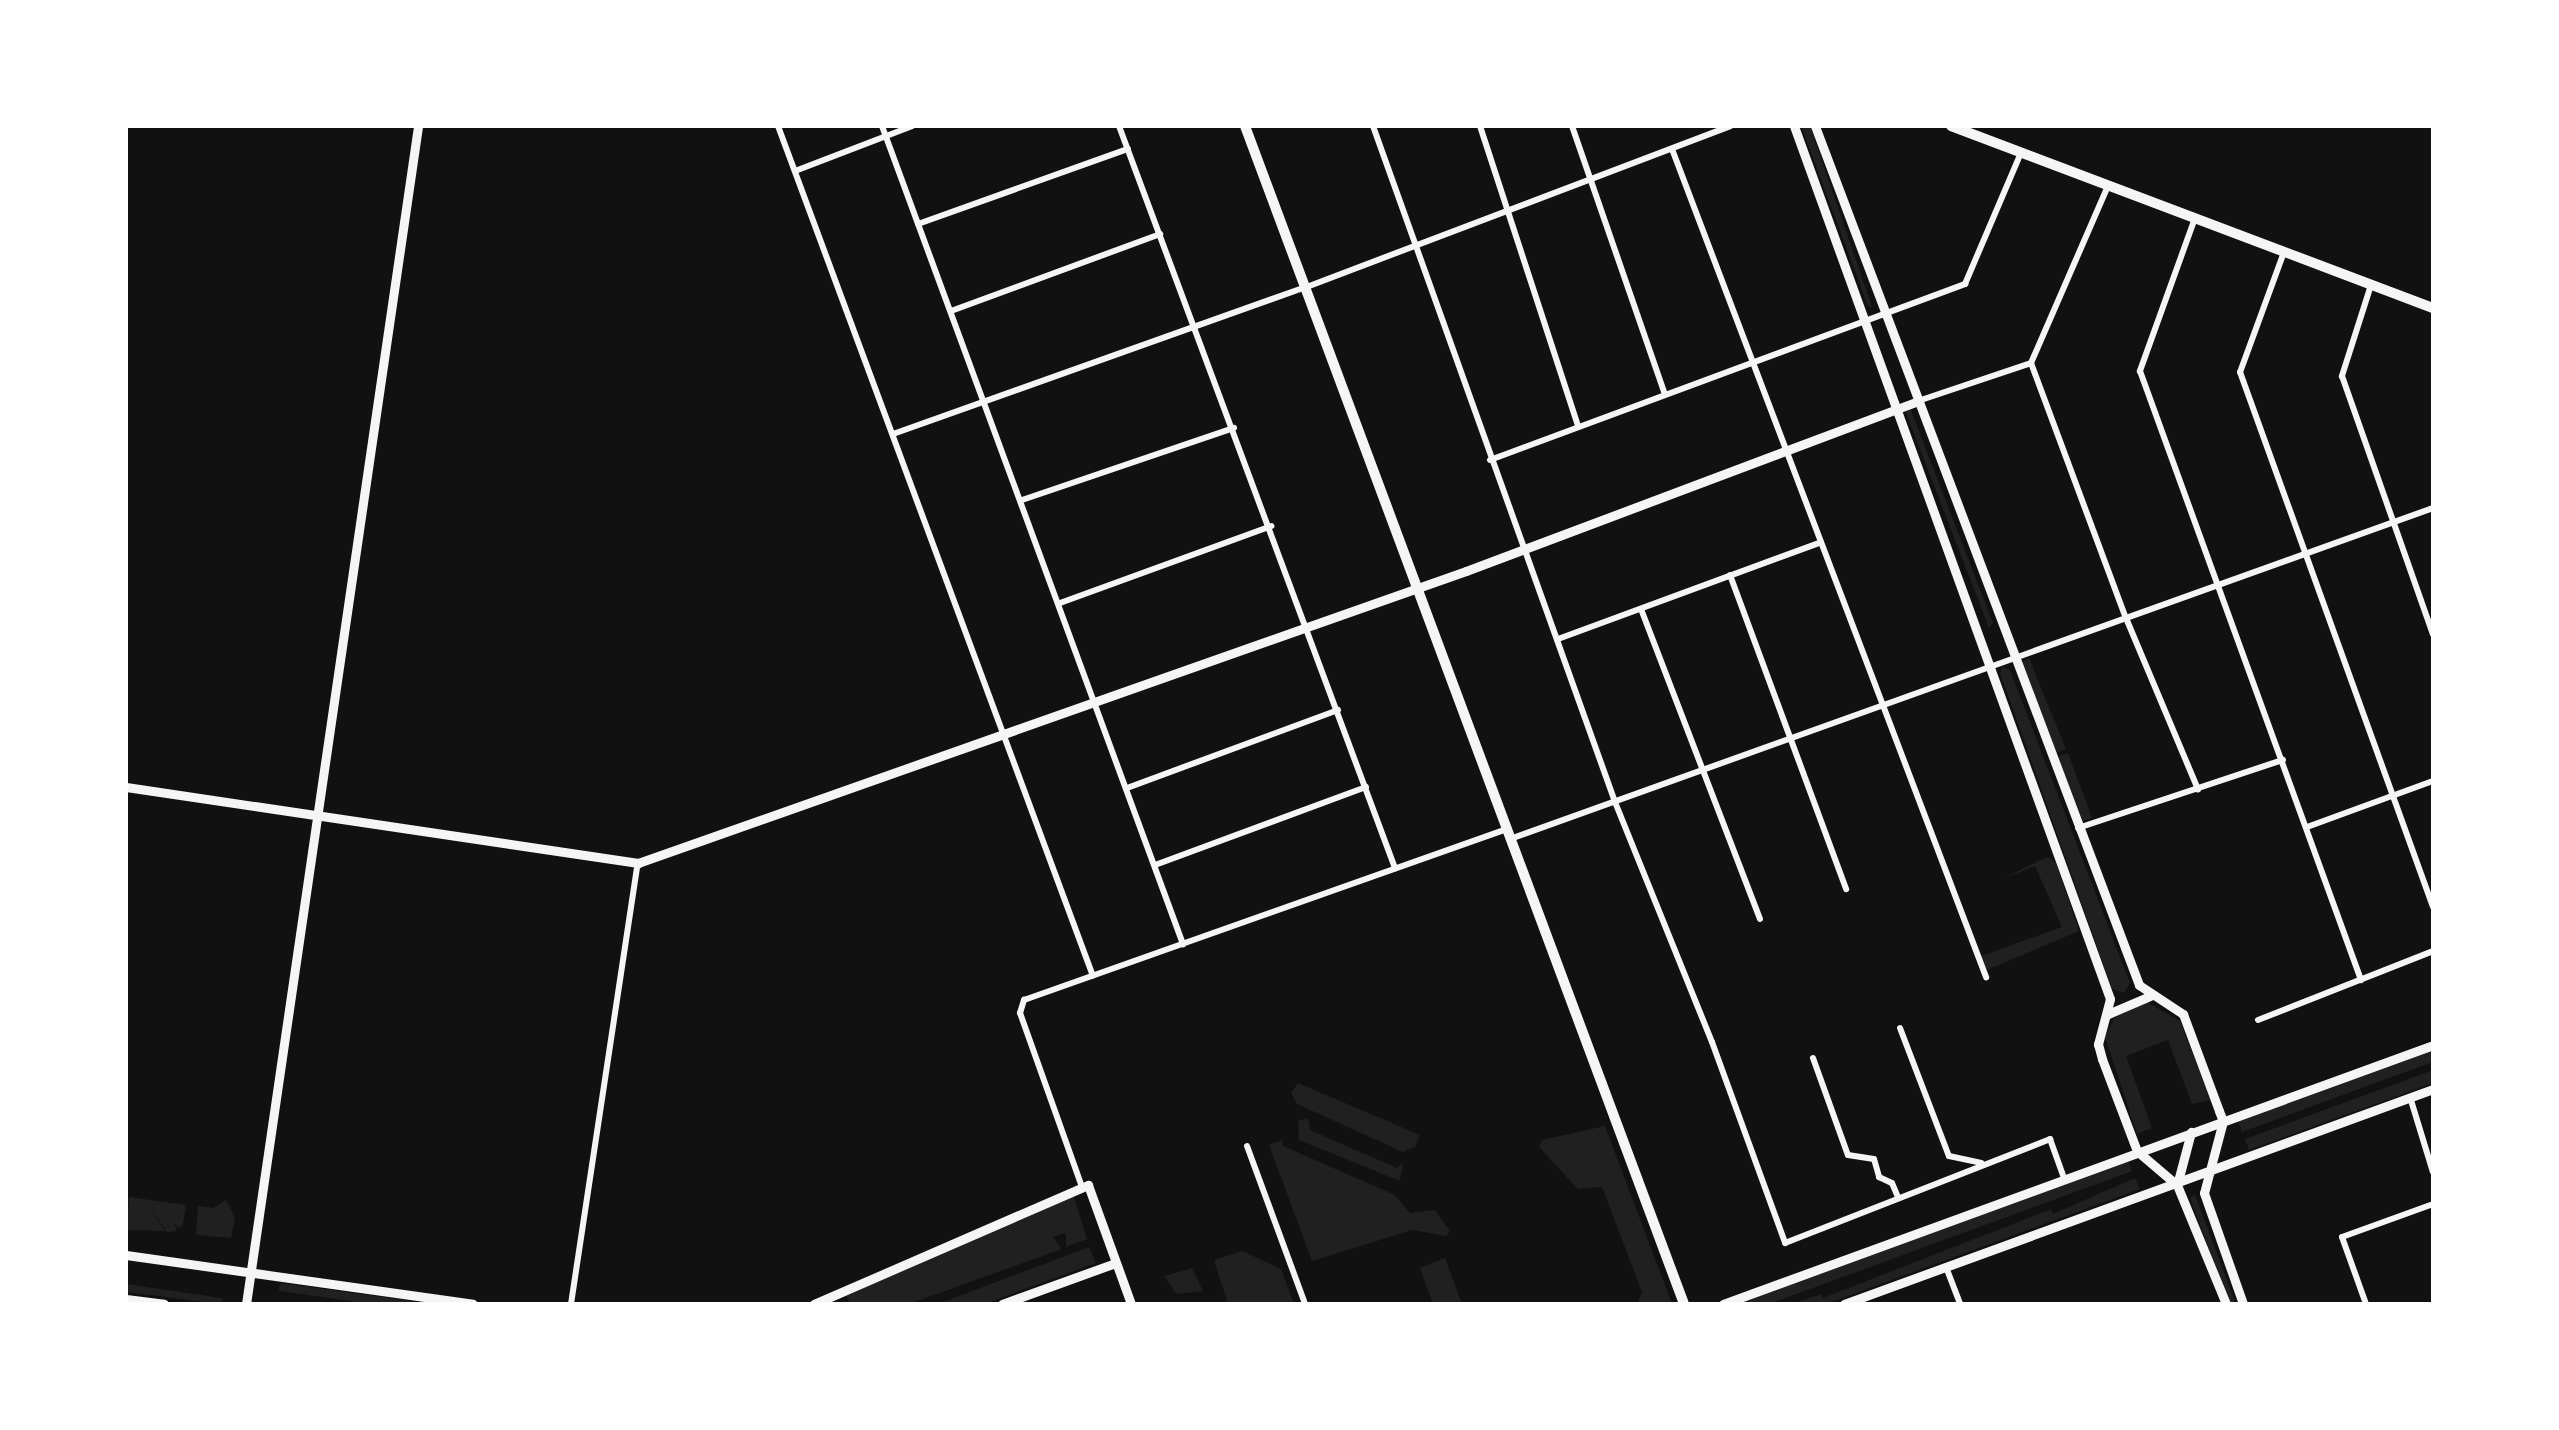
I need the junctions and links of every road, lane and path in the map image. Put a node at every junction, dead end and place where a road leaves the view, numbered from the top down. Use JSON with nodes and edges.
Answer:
{"nodes":[{"id":1,"x":418,"y":126,"type":"edge"},
{"id":2,"x":778,"y":126,"type":"edge"},
{"id":3,"x":882,"y":126,"type":"edge"},
{"id":4,"x":912,"y":126,"type":"edge"},
{"id":5,"x":1119,"y":126,"type":"edge"},
{"id":6,"x":1245,"y":126,"type":"edge"},
{"id":7,"x":1373,"y":126,"type":"edge"},
{"id":8,"x":1480,"y":126,"type":"edge"},
{"id":9,"x":1572,"y":126,"type":"edge"},
{"id":10,"x":1730,"y":126,"type":"edge"},
{"id":11,"x":1794,"y":126,"type":"edge"},
{"id":12,"x":1815,"y":126,"type":"edge"},
{"id":13,"x":1951,"y":126,"type":"edge"},
{"id":14,"x":885,"y":136,"type":"junction"},
{"id":15,"x":1128,"y":149,"type":"junction"},
{"id":16,"x":1672,"y":149,"type":"junction"},
{"id":17,"x":2021,"y":153,"type":"junction"},
{"id":18,"x":795,"y":171,"type":"junction"},
{"id":19,"x":1591,"y":182,"type":"junction"},
{"id":20,"x":2108,"y":186,"type":"junction"},
{"id":21,"x":1508,"y":212,"type":"junction"},
{"id":22,"x":2195,"y":218,"type":"junction"},
{"id":23,"x":918,"y":224,"type":"junction"},
{"id":24,"x":1160,"y":234,"type":"junction"},
{"id":25,"x":1414,"y":247,"type":"junction"},
{"id":26,"x":2284,"y":252,"type":"junction"},
{"id":27,"x":2371,"y":285,"type":"junction"},
{"id":28,"x":1304,"y":288,"type":"junction"},
{"id":29,"x":2433,"y":308,"type":"edge"},
{"id":30,"x":951,"y":311,"type":"junction"},
{"id":31,"x":1883,"y":315,"type":"junction"},
{"id":32,"x":1866,"y":321,"type":"junction"},
{"id":33,"x":1195,"y":325,"type":"junction"},
{"id":34,"x":1753,"y":363,"type":"junction"},
{"id":35,"x":2031,"y":363,"type":"junction"},
{"id":36,"x":1665,"y":394,"type":"junction"},
{"id":37,"x":985,"y":401,"type":"junction"},
{"id":38,"x":1915,"y":402,"type":"junction"},
{"id":39,"x":1898,"y":409,"type":"junction"},
{"id":40,"x":1578,"y":426,"type":"junction"},
{"id":41,"x":1234,"y":428,"type":"junction"},
{"id":42,"x":893,"y":434,"type":"junction"},
{"id":43,"x":1787,"y":451,"type":"junction"},
{"id":44,"x":1490,"y":460,"type":"junction"},
{"id":45,"x":1022,"y":500,"type":"junction"},
{"id":46,"x":2433,"y":508,"type":"edge"},
{"id":47,"x":2393,"y":522,"type":"junction"},
{"id":48,"x":1271,"y":526,"type":"junction"},
{"id":49,"x":1821,"y":542,"type":"junction"},
{"id":50,"x":1523,"y":549,"type":"junction"},
{"id":51,"x":2303,"y":555,"type":"junction"},
{"id":52,"x":1730,"y":575,"type":"junction"},
{"id":53,"x":2217,"y":586,"type":"junction"},
{"id":54,"x":1415,"y":589,"type":"junction"},
{"id":55,"x":1060,"y":603,"type":"junction"},
{"id":56,"x":1641,"y":609,"type":"junction"},
{"id":57,"x":2126,"y":618,"type":"junction"},
{"id":58,"x":1309,"y":626,"type":"junction"},
{"id":59,"x":2433,"y":634,"type":"edge"},
{"id":60,"x":1558,"y":639,"type":"junction"},
{"id":61,"x":2012,"y":659,"type":"junction"},
{"id":62,"x":1991,"y":667,"type":"junction"},
{"id":63,"x":1097,"y":701,"type":"junction"},
{"id":64,"x":1883,"y":705,"type":"junction"},
{"id":65,"x":1338,"y":710,"type":"junction"},
{"id":66,"x":1005,"y":734,"type":"junction"},
{"id":67,"x":1792,"y":738,"type":"junction"},
{"id":68,"x":2283,"y":760,"type":"junction"},
{"id":69,"x":1703,"y":770,"type":"junction"},
{"id":70,"x":2433,"y":781,"type":"edge"},
{"id":71,"x":126,"y":787,"type":"edge"},
{"id":72,"x":1366,"y":787,"type":"junction"},
{"id":73,"x":1127,"y":788,"type":"junction"},
{"id":74,"x":2198,"y":789,"type":"junction"},
{"id":75,"x":2394,"y":796,"type":"junction"},
{"id":76,"x":1615,"y":802,"type":"junction"},
{"id":77,"x":319,"y":817,"type":"junction"},
{"id":78,"x":2307,"y":827,"type":"junction"},
{"id":79,"x":2077,"y":828,"type":"junction"},
{"id":80,"x":1506,"y":835,"type":"junction"},
{"id":81,"x":638,"y":863,"type":"junction"},
{"id":82,"x":1155,"y":865,"type":"junction"},
{"id":83,"x":1395,"y":868,"type":"junction"},
{"id":84,"x":1846,"y":889,"type":"dead end"},
{"id":85,"x":2433,"y":907,"type":"edge"},
{"id":86,"x":1760,"y":919,"type":"dead end"},
{"id":87,"x":1183,"y":944,"type":"junction"},
{"id":88,"x":2433,"y":951,"type":"edge"},
{"id":89,"x":1093,"y":976,"type":"junction"},
{"id":90,"x":1986,"y":977,"type":"dead end"},
{"id":91,"x":2361,"y":980,"type":"junction"},
{"id":92,"x":2150,"y":996,"type":"junction"},
{"id":93,"x":2108,"y":1014,"type":"junction"},
{"id":94,"x":2258,"y":1020,"type":"dead end"},
{"id":95,"x":1900,"y":1028,"type":"dead end"},
{"id":96,"x":2433,"y":1045,"type":"edge"},
{"id":97,"x":1813,"y":1058,"type":"dead end"},
{"id":98,"x":2433,"y":1089,"type":"edge"},
{"id":99,"x":2410,"y":1097,"type":"junction"},
{"id":100,"x":2223,"y":1121,"type":"junction"},
{"id":101,"x":2191,"y":1132,"type":"junction"},
{"id":102,"x":1247,"y":1146,"type":"dead end"},
{"id":103,"x":2137,"y":1151,"type":"junction"},
{"id":104,"x":1981,"y":1163,"type":"junction"},
{"id":105,"x":2433,"y":1172,"type":"edge"},
{"id":106,"x":2205,"y":1175,"type":"junction"},
{"id":107,"x":2064,"y":1178,"type":"junction"},
{"id":108,"x":2177,"y":1185,"type":"junction"},
{"id":109,"x":1085,"y":1186,"type":"junction"},
{"id":110,"x":1898,"y":1197,"type":"junction"},
{"id":111,"x":2433,"y":1204,"type":"edge"},
{"id":112,"x":126,"y":1255,"type":"edge"},
{"id":113,"x":1115,"y":1263,"type":"junction"},
{"id":114,"x":1946,"y":1267,"type":"junction"},
{"id":115,"x":250,"y":1272,"type":"junction"},
{"id":116,"x":126,"y":1299,"type":"edge"},
{"id":117,"x":164,"y":1304,"type":"edge"},
{"id":118,"x":246,"y":1304,"type":"edge"},
{"id":119,"x":473,"y":1304,"type":"edge"},
{"id":120,"x":571,"y":1304,"type":"edge"},
{"id":121,"x":814,"y":1304,"type":"edge"},
{"id":122,"x":1002,"y":1304,"type":"edge"},
{"id":123,"x":1131,"y":1304,"type":"edge"},
{"id":124,"x":1305,"y":1304,"type":"edge"},
{"id":125,"x":1684,"y":1304,"type":"edge"},
{"id":126,"x":1723,"y":1304,"type":"edge"},
{"id":127,"x":1844,"y":1304,"type":"edge"},
{"id":128,"x":1960,"y":1304,"type":"edge"},
{"id":129,"x":2226,"y":1304,"type":"edge"},
{"id":130,"x":2243,"y":1304,"type":"edge"},
{"id":131,"x":2366,"y":1304,"type":"edge"}],
"edges":[{"from":1,"to":77,"type":"main road"},
{"from":2,"to":18,"type":"street"},
{"from":3,"to":14,"type":"street"},
{"from":4,"to":14,"type":"street"},
{"from":5,"to":15,"type":"street"},
{"from":6,"to":28,"type":"main road"},
{"from":7,"to":25,"type":"street"},
{"from":8,"to":21,"type":"street"},
{"from":9,"to":19,"type":"street"},
{"from":10,"to":16,"type":"street"},
{"from":11,"to":32,"type":"main road"},
{"from":12,"to":31,"type":"main road"},
{"from":13,"to":17,"type":"main road"},
{"from":14,"to":18,"type":"street"},
{"from":14,"to":23,"type":"street"},
{"from":15,"to":23,"type":"street"},
{"from":15,"to":24,"type":"street"},
{"from":16,"to":19,"type":"street"},
{"from":16,"to":34,"type":"street"},
{"from":17,"to":20,"type":"main road"},
{"from":17,"to":31,"type":"street"},
{"from":18,"to":42,"type":"street"},
{"from":19,"to":21,"type":"street"},
{"from":19,"to":36,"type":"street"},
{"from":20,"to":22,"type":"main road"},
{"from":20,"to":35,"type":"street"},
{"from":21,"to":25,"type":"street"},
{"from":21,"to":40,"type":"street"},
{"from":22,"to":26,"type":"main road"},
{"from":22,"to":53,"type":"street"},
{"from":23,"to":30,"type":"street"},
{"from":24,"to":30,"type":"street"},
{"from":24,"to":33,"type":"street"},
{"from":25,"to":28,"type":"street"},
{"from":25,"to":44,"type":"street"},
{"from":26,"to":27,"type":"main road"},
{"from":26,"to":51,"type":"street"},
{"from":27,"to":29,"type":"main road"},
{"from":27,"to":47,"type":"street"},
{"from":28,"to":33,"type":"street"},
{"from":28,"to":54,"type":"main road"},
{"from":30,"to":37,"type":"street"},
{"from":31,"to":32,"type":"street"},
{"from":31,"to":38,"type":"main road"},
{"from":32,"to":34,"type":"street"},
{"from":32,"to":39,"type":"main road"},
{"from":33,"to":37,"type":"street"},
{"from":33,"to":41,"type":"street"},
{"from":34,"to":36,"type":"street"},
{"from":34,"to":43,"type":"street"},
{"from":35,"to":38,"type":"street"},
{"from":35,"to":57,"type":"street"},
{"from":36,"to":40,"type":"street"},
{"from":37,"to":42,"type":"street"},
{"from":37,"to":45,"type":"street"},
{"from":38,"to":39,"type":"main road"},
{"from":38,"to":61,"type":"main road"},
{"from":39,"to":43,"type":"main road"},
{"from":39,"to":62,"type":"main road"},
{"from":40,"to":44,"type":"street"},
{"from":41,"to":45,"type":"street"},
{"from":41,"to":48,"type":"street"},
{"from":42,"to":66,"type":"street"},
{"from":43,"to":49,"type":"street"},
{"from":43,"to":50,"type":"main road"},
{"from":44,"to":50,"type":"street"},
{"from":45,"to":55,"type":"street"},
{"from":46,"to":47,"type":"street"},
{"from":47,"to":51,"type":"street"},
{"from":47,"to":59,"type":"street"},
{"from":48,"to":55,"type":"street"},
{"from":48,"to":58,"type":"street"},
{"from":49,"to":52,"type":"street"},
{"from":49,"to":64,"type":"street"},
{"from":50,"to":54,"type":"main road"},
{"from":50,"to":60,"type":"street"},
{"from":51,"to":53,"type":"street"},
{"from":51,"to":75,"type":"street"},
{"from":52,"to":56,"type":"street"},
{"from":52,"to":67,"type":"street"},
{"from":53,"to":57,"type":"street"},
{"from":53,"to":68,"type":"street"},
{"from":54,"to":58,"type":"main road"},
{"from":54,"to":80,"type":"main road"},
{"from":55,"to":63,"type":"street"},
{"from":56,"to":60,"type":"street"},
{"from":56,"to":69,"type":"street"},
{"from":57,"to":61,"type":"street"},
{"from":57,"to":74,"type":"street"},
{"from":58,"to":63,"type":"main road"},
{"from":58,"to":65,"type":"street"},
{"from":60,"to":76,"type":"street"},
{"from":61,"to":62,"type":"street"},
{"from":61,"to":79,"type":"main road"},
{"from":62,"to":64,"type":"street"},
{"from":62,"to":93,"type":"main road"},
{"from":63,"to":66,"type":"main road"},
{"from":63,"to":73,"type":"street"},
{"from":64,"to":67,"type":"street"},
{"from":64,"to":90,"type":"street"},
{"from":65,"to":72,"type":"street"},
{"from":65,"to":73,"type":"street"},
{"from":66,"to":81,"type":"main road"},
{"from":66,"to":89,"type":"street"},
{"from":67,"to":69,"type":"street"},
{"from":67,"to":84,"type":"street"},
{"from":68,"to":74,"type":"street"},
{"from":68,"to":78,"type":"street"},
{"from":69,"to":76,"type":"street"},
{"from":69,"to":86,"type":"street"},
{"from":70,"to":75,"type":"street"},
{"from":71,"to":77,"type":"main road"},
{"from":72,"to":82,"type":"street"},
{"from":72,"to":83,"type":"street"},
{"from":73,"to":82,"type":"street"},
{"from":74,"to":79,"type":"street"},
{"from":75,"to":78,"type":"street"},
{"from":75,"to":85,"type":"street"},
{"from":76,"to":80,"type":"street"},
{"from":76,"to":110,"type":"street"},
{"from":77,"to":81,"type":"main road"},
{"from":77,"to":115,"type":"main road"},
{"from":78,"to":91,"type":"street"},
{"from":79,"to":92,"type":"main road"},
{"from":80,"to":83,"type":"street"},
{"from":80,"to":125,"type":"main road"},
{"from":81,"to":120,"type":"street"},
{"from":82,"to":87,"type":"street"},
{"from":83,"to":87,"type":"street"},
{"from":87,"to":89,"type":"street"},
{"from":88,"to":91,"type":"street"},
{"from":89,"to":109,"type":"street"},
{"from":91,"to":94,"type":"street"},
{"from":92,"to":93,"type":"main road"},
{"from":92,"to":100,"type":"main road"},
{"from":93,"to":103,"type":"main road"},
{"from":95,"to":104,"type":"street"},
{"from":96,"to":100,"type":"main road"},
{"from":97,"to":110,"type":"street"},
{"from":98,"to":99,"type":"main road"},
{"from":99,"to":105,"type":"street"},
{"from":99,"to":106,"type":"main road"},
{"from":100,"to":101,"type":"main road"},
{"from":100,"to":106,"type":"main road"},
{"from":101,"to":103,"type":"main road"},
{"from":101,"to":108,"type":"main road"},
{"from":102,"to":124,"type":"street"},
{"from":103,"to":107,"type":"main road"},
{"from":103,"to":108,"type":"main road"},
{"from":104,"to":107,"type":"street"},
{"from":104,"to":110,"type":"street"},
{"from":106,"to":108,"type":"main road"},
{"from":106,"to":130,"type":"main road"},
{"from":107,"to":126,"type":"main road"},
{"from":108,"to":114,"type":"main road"},
{"from":108,"to":129,"type":"main road"},
{"from":109,"to":113,"type":"main road"},
{"from":109,"to":121,"type":"main road"},
{"from":111,"to":131,"type":"street"},
{"from":112,"to":115,"type":"main road"},
{"from":113,"to":122,"type":"main road"},
{"from":113,"to":123,"type":"main road"},
{"from":114,"to":127,"type":"main road"},
{"from":114,"to":128,"type":"street"},
{"from":115,"to":118,"type":"main road"},
{"from":115,"to":119,"type":"main road"},
{"from":116,"to":117,"type":"main road"}]}
